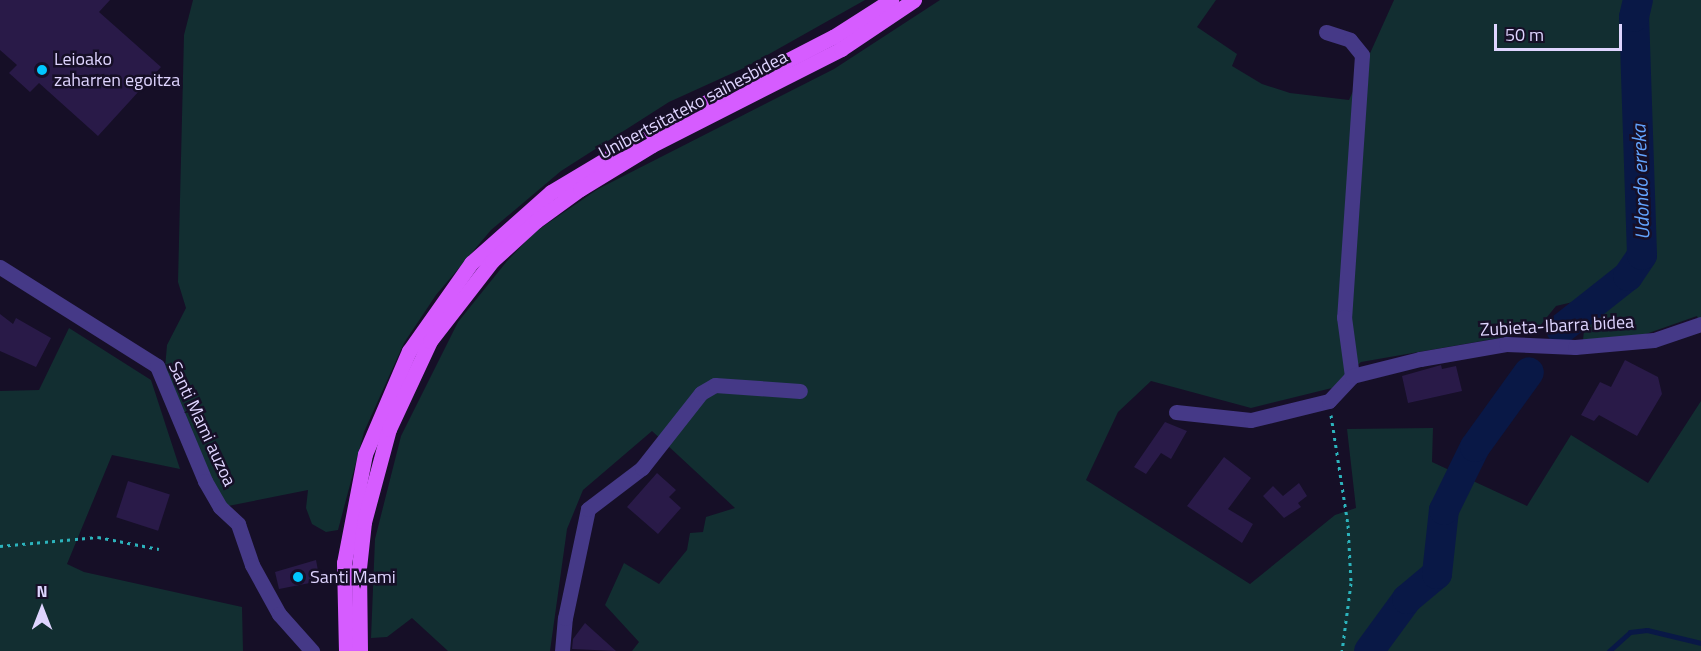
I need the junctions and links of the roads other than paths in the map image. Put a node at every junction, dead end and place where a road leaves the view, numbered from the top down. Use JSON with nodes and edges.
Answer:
{"nodes":[{"id":1,"x":891,"y":0,"type":"edge"},
{"id":2,"x":914,"y":0,"type":"edge"},
{"id":3,"x":1326,"y":32,"type":"dead end"},
{"id":4,"x":0,"y":267,"type":"edge"},
{"id":5,"x":1701,"y":324,"type":"edge"},
{"id":6,"x":1352,"y":376,"type":"junction"},
{"id":7,"x":800,"y":391,"type":"dead end"},
{"id":8,"x":1176,"y":412,"type":"dead end"},
{"id":9,"x":312,"y":651,"type":"edge"},
{"id":10,"x":346,"y":651,"type":"edge"},
{"id":11,"x":360,"y":651,"type":"edge"},
{"id":12,"x":562,"y":651,"type":"edge"}],
"edges":[{"from":1,"to":10,"type":"main road","name":"Unibertsitateko saihesbidea"},
{"from":2,"to":11,"type":"main road","name":"Unibertsitateko saihesbidea"},
{"from":3,"to":6,"type":"street"},
{"from":4,"to":9,"type":"street","name":"Santi Mami auzoa"},
{"from":5,"to":6,"type":"street","name":"Zubieta-Ibarra bidea"},
{"from":6,"to":8,"type":"street"},
{"from":7,"to":12,"type":"street"}]}
